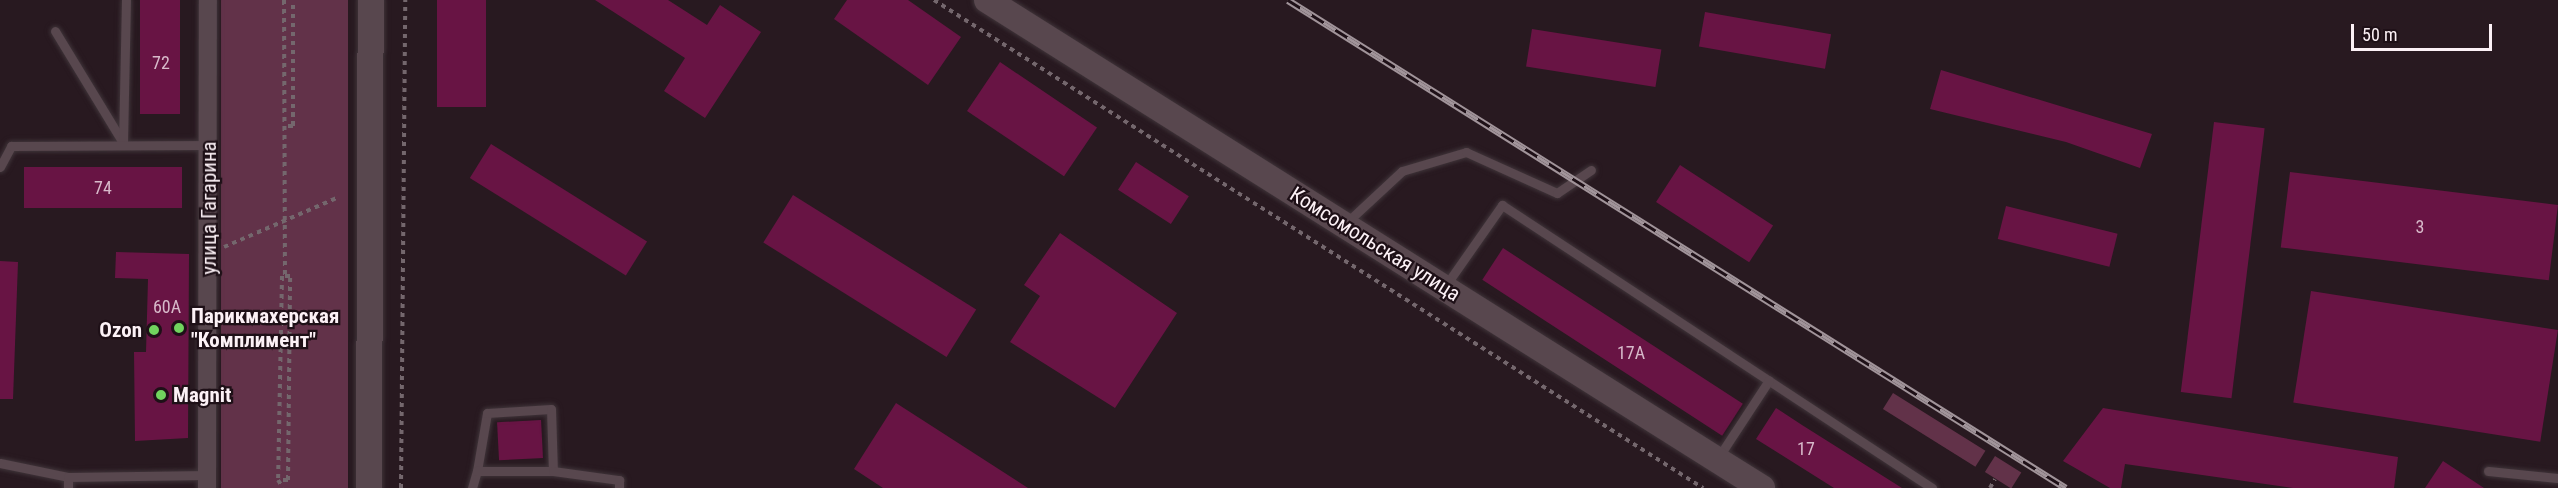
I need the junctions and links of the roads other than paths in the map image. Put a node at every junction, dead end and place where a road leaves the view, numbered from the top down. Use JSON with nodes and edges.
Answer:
{"nodes":[{"id":1,"x":126,"y":0,"type":"edge"},
{"id":2,"x":208,"y":0,"type":"edge"},
{"id":3,"x":371,"y":0,"type":"edge"},
{"id":4,"x":987,"y":0,"type":"edge"},
{"id":5,"x":55,"y":31,"type":"dead end"},
{"id":6,"x":123,"y":143,"type":"junction"},
{"id":7,"x":210,"y":145,"type":"junction"},
{"id":8,"x":0,"y":167,"type":"edge"},
{"id":9,"x":1591,"y":170,"type":"dead end"},
{"id":10,"x":1344,"y":224,"type":"junction"},
{"id":11,"x":1444,"y":287,"type":"junction"},
{"id":12,"x":1769,"y":380,"type":"junction"},
{"id":13,"x":1717,"y":459,"type":"junction"},
{"id":14,"x":0,"y":463,"type":"edge"},
{"id":15,"x":477,"y":471,"type":"junction"},
{"id":16,"x":553,"y":471,"type":"junction"},
{"id":17,"x":2488,"y":471,"type":"dead end"},
{"id":18,"x":137,"y":476,"type":"junction"},
{"id":19,"x":68,"y":477,"type":"junction"},
{"id":20,"x":2558,"y":478,"type":"edge"},
{"id":21,"x":207,"y":482,"type":"edge"},
{"id":22,"x":68,"y":488,"type":"edge"},
{"id":23,"x":137,"y":488,"type":"edge"},
{"id":24,"x":369,"y":488,"type":"edge"},
{"id":25,"x":472,"y":488,"type":"edge"},
{"id":26,"x":619,"y":488,"type":"edge"},
{"id":27,"x":1762,"y":488,"type":"edge"},
{"id":28,"x":1932,"y":488,"type":"edge"}],
"edges":[{"from":1,"to":6,"type":"lane"},
{"from":2,"to":7,"type":"street","name":"улица Гагарина"},
{"from":3,"to":24,"type":"street"},
{"from":4,"to":10,"type":"street","name":"Комсомольская улица"},
{"from":5,"to":6,"type":"lane"},
{"from":6,"to":7,"type":"lane"},
{"from":6,"to":8,"type":"lane"},
{"from":7,"to":21,"type":"street","name":"улица Гагарина"},
{"from":9,"to":10,"type":"lane"},
{"from":10,"to":11,"type":"street","name":"Комсомольская улица"},
{"from":11,"to":12,"type":"lane"},
{"from":11,"to":13,"type":"street","name":"Комсомольская улица"},
{"from":12,"to":13,"type":"lane"},
{"from":12,"to":28,"type":"lane"},
{"from":13,"to":27,"type":"street","name":"Комсомольская улица"},
{"from":14,"to":19,"type":"lane"},
{"from":15,"to":16,"type":"lane"},
{"from":15,"to":16,"type":"lane"},
{"from":15,"to":25,"type":"lane"},
{"from":16,"to":26,"type":"lane"},
{"from":17,"to":20,"type":"lane"},
{"from":18,"to":19,"type":"lane"},
{"from":18,"to":21,"type":"lane"},
{"from":18,"to":23,"type":"lane"},
{"from":19,"to":22,"type":"lane"}]}
